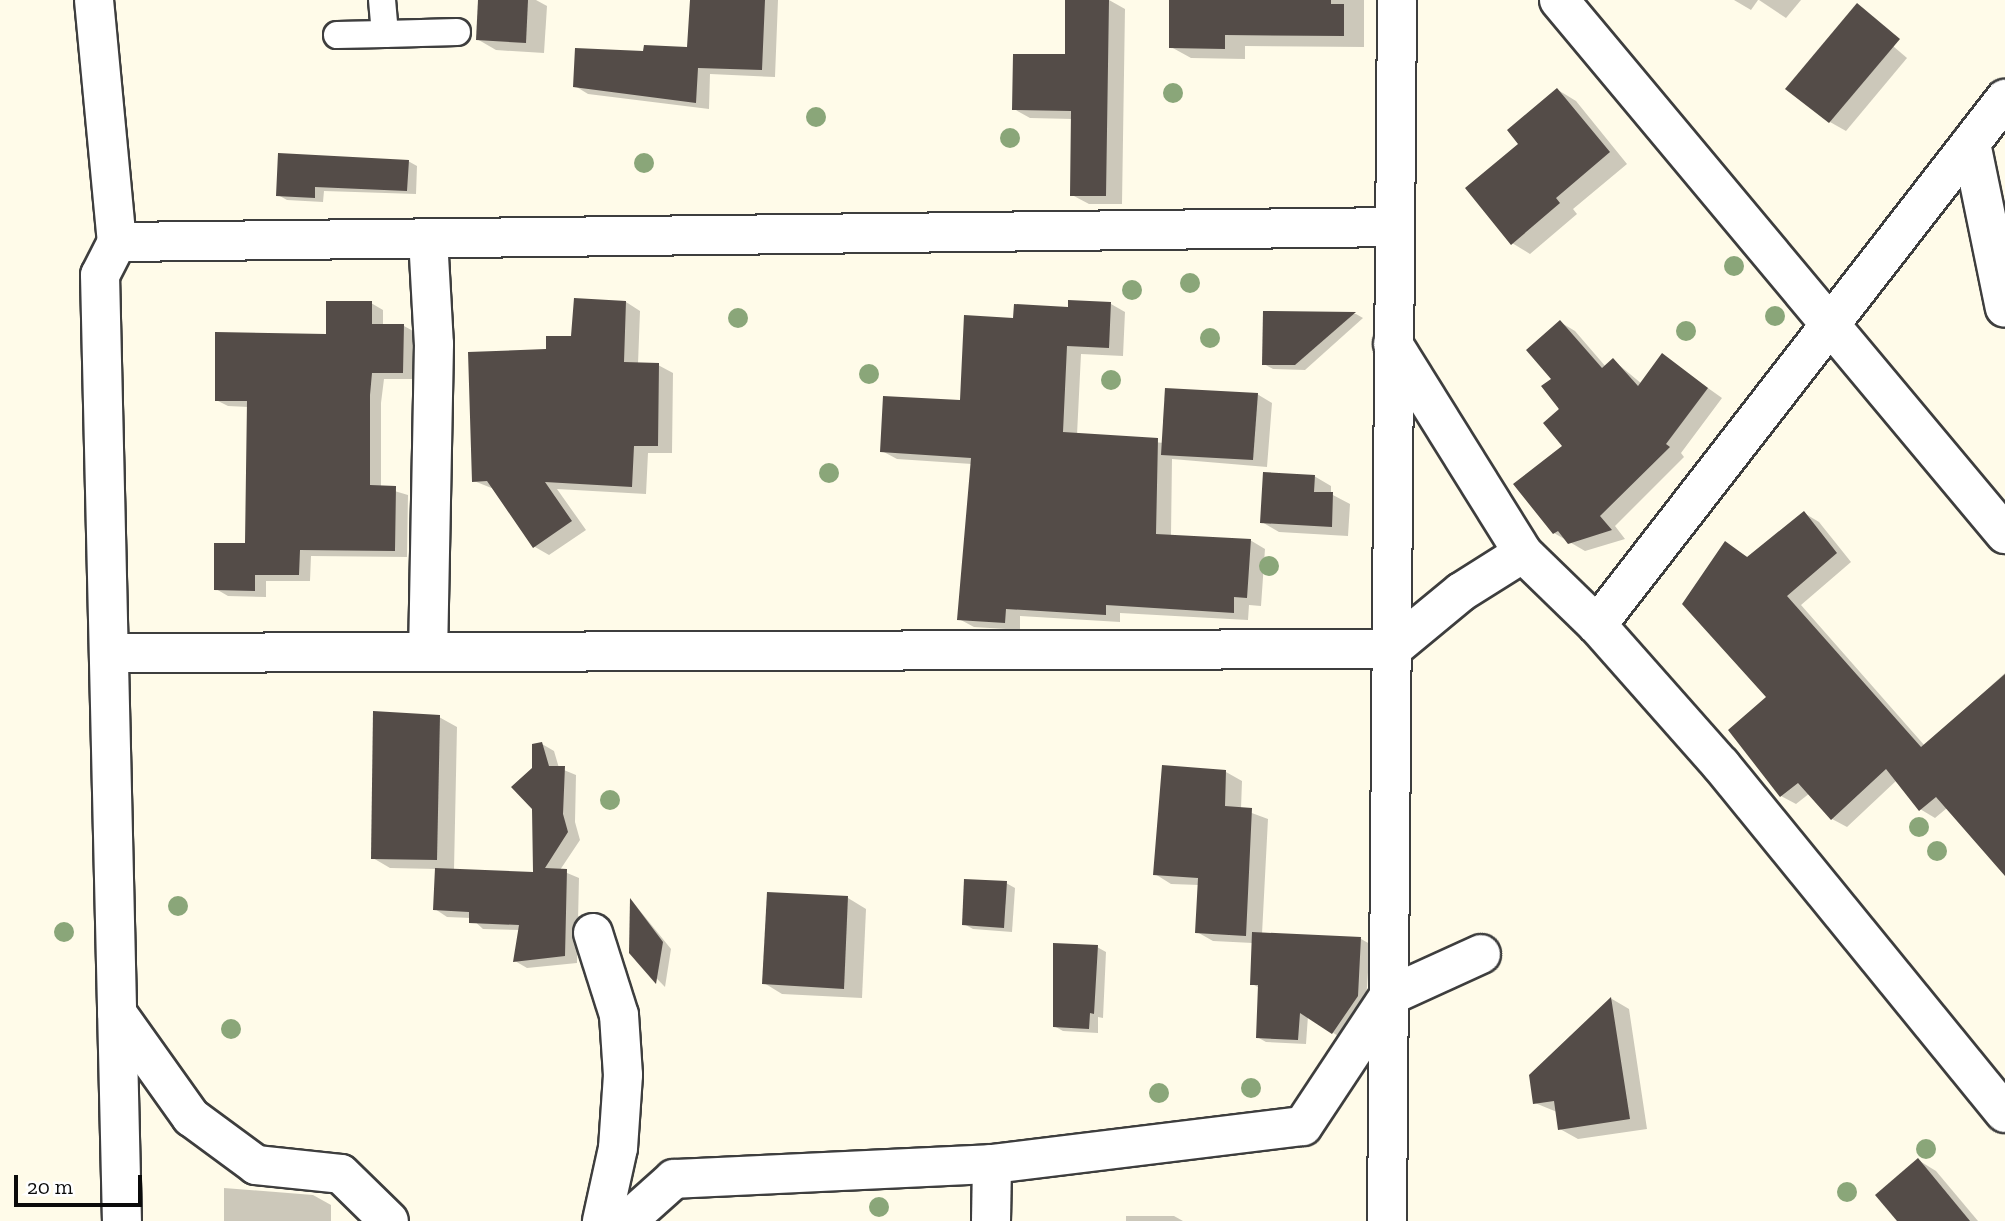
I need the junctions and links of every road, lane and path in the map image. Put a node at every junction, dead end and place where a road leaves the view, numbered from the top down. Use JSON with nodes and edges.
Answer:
{"nodes":[{"id":1,"x":94,"y":0,"type":"edge"},
{"id":2,"x":382,"y":0,"type":"edge"},
{"id":3,"x":1397,"y":0,"type":"edge"},
{"id":4,"x":1559,"y":0,"type":"edge"},
{"id":5,"x":457,"y":32,"type":"dead end"},
{"id":6,"x":385,"y":34,"type":"junction"},
{"id":7,"x":337,"y":36,"type":"dead end"},
{"id":8,"x":2005,"y":99,"type":"edge"},
{"id":9,"x":1971,"y":143,"type":"junction"},
{"id":10,"x":1395,"y":227,"type":"junction"},
{"id":11,"x":428,"y":238,"type":"junction"},
{"id":12,"x":117,"y":242,"type":"junction"},
{"id":13,"x":2005,"y":308,"type":"edge"},
{"id":14,"x":1830,"y":326,"type":"junction"},
{"id":15,"x":1393,"y":344,"type":"junction"},
{"id":16,"x":2005,"y":534,"type":"edge"},
{"id":17,"x":1522,"y":553,"type":"junction"},
{"id":18,"x":1597,"y":625,"type":"junction"},
{"id":19,"x":1392,"y":649,"type":"junction"},
{"id":20,"x":428,"y":652,"type":"junction"},
{"id":21,"x":108,"y":653,"type":"junction"},
{"id":22,"x":593,"y":933,"type":"dead end"},
{"id":23,"x":1481,"y":954,"type":"dead end"},
{"id":24,"x":1389,"y":996,"type":"junction"},
{"id":25,"x":117,"y":1013,"type":"junction"},
{"id":26,"x":2005,"y":1114,"type":"edge"},
{"id":27,"x":992,"y":1164,"type":"junction"},
{"id":28,"x":122,"y":1221,"type":"edge"},
{"id":29,"x":389,"y":1221,"type":"edge"},
{"id":30,"x":603,"y":1221,"type":"edge"},
{"id":31,"x":627,"y":1221,"type":"edge"},
{"id":32,"x":991,"y":1221,"type":"edge"},
{"id":33,"x":1387,"y":1221,"type":"edge"}],
"edges":[{"from":1,"to":12,"type":"street"},
{"from":2,"to":6,"type":"lane"},
{"from":3,"to":10,"type":"street"},
{"from":4,"to":14,"type":"street"},
{"from":5,"to":6,"type":"lane"},
{"from":6,"to":7,"type":"lane"},
{"from":8,"to":9,"type":"street"},
{"from":9,"to":13,"type":"street"},
{"from":9,"to":14,"type":"street"},
{"from":10,"to":11,"type":"street"},
{"from":10,"to":15,"type":"street"},
{"from":11,"to":12,"type":"street"},
{"from":11,"to":20,"type":"street"},
{"from":12,"to":21,"type":"street"},
{"from":14,"to":16,"type":"street"},
{"from":14,"to":18,"type":"street"},
{"from":15,"to":17,"type":"street"},
{"from":15,"to":19,"type":"street"},
{"from":17,"to":18,"type":"street"},
{"from":17,"to":19,"type":"street"},
{"from":18,"to":26,"type":"street"},
{"from":19,"to":20,"type":"street"},
{"from":19,"to":24,"type":"street"},
{"from":20,"to":21,"type":"street"},
{"from":21,"to":25,"type":"street"},
{"from":22,"to":30,"type":"street"},
{"from":23,"to":24,"type":"street"},
{"from":24,"to":27,"type":"street"},
{"from":24,"to":33,"type":"street"},
{"from":25,"to":28,"type":"street"},
{"from":25,"to":29,"type":"street"},
{"from":27,"to":31,"type":"street"},
{"from":27,"to":32,"type":"street"}]}
